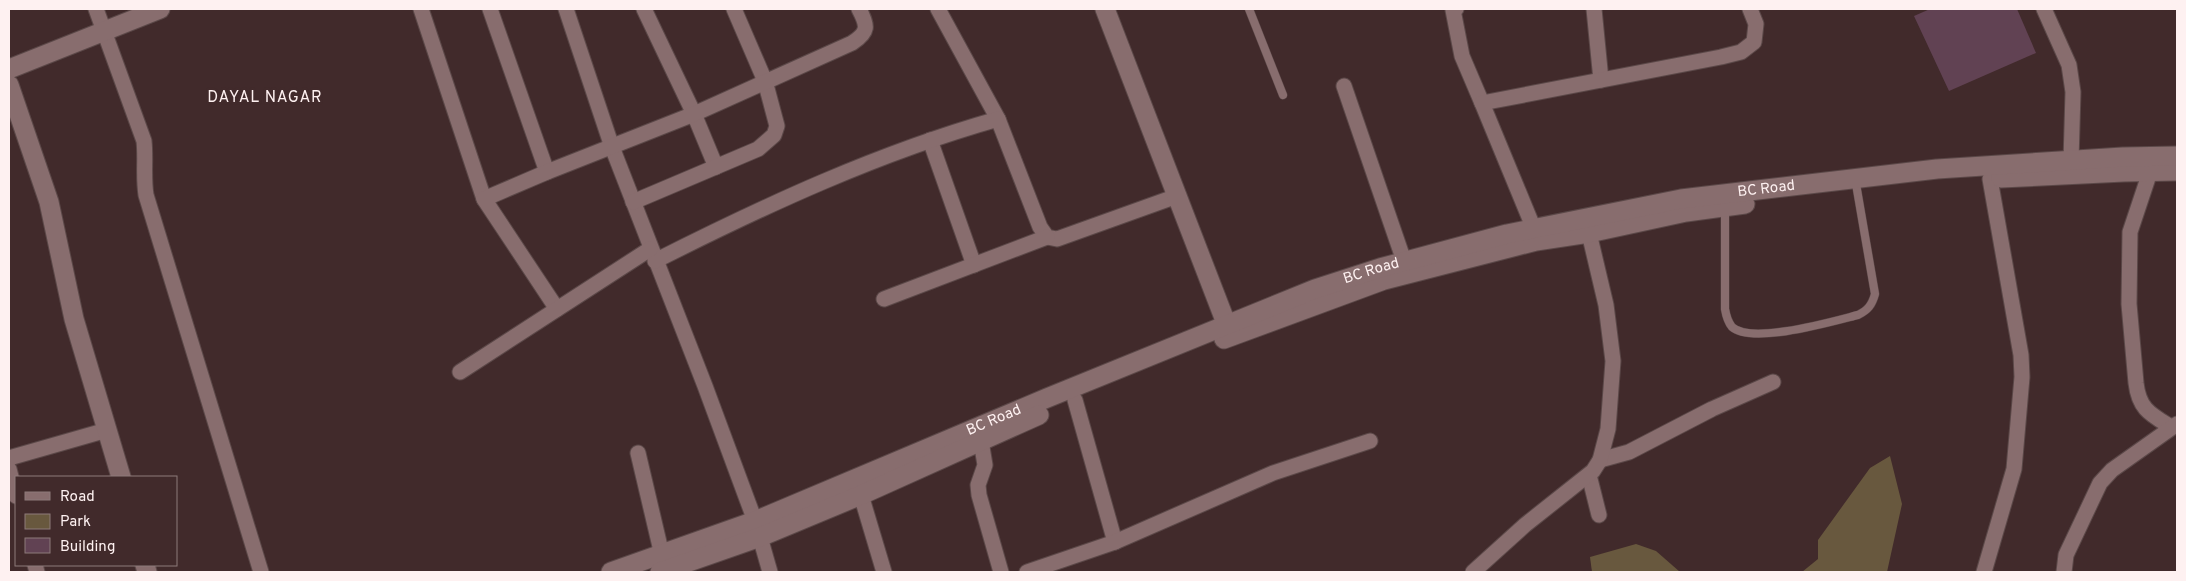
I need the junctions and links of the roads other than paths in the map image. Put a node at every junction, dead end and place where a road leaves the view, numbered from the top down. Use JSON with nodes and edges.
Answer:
{"nodes":[{"id":1,"x":96,"y":9,"type":"edge"},
{"id":2,"x":160,"y":9,"type":"edge"},
{"id":3,"x":421,"y":9,"type":"edge"},
{"id":4,"x":490,"y":9,"type":"edge"},
{"id":5,"x":566,"y":9,"type":"edge"},
{"id":6,"x":644,"y":9,"type":"edge"},
{"id":7,"x":734,"y":9,"type":"edge"},
{"id":8,"x":859,"y":9,"type":"edge"},
{"id":9,"x":938,"y":9,"type":"edge"},
{"id":10,"x":1105,"y":9,"type":"edge"},
{"id":11,"x":1249,"y":9,"type":"edge"},
{"id":12,"x":1456,"y":9,"type":"edge"},
{"id":13,"x":1594,"y":9,"type":"edge"},
{"id":14,"x":1750,"y":9,"type":"edge"},
{"id":15,"x":2044,"y":9,"type":"edge"},
{"id":16,"x":104,"y":31,"type":"junction"},
{"id":17,"x":9,"y":69,"type":"edge"},
{"id":18,"x":1601,"y":80,"type":"junction"},
{"id":19,"x":765,"y":81,"type":"junction"},
{"id":20,"x":9,"y":85,"type":"edge"},
{"id":21,"x":1344,"y":86,"type":"dead end"},
{"id":22,"x":1283,"y":94,"type":"dead end"},
{"id":23,"x":1482,"y":103,"type":"junction"},
{"id":24,"x":694,"y":114,"type":"junction"},
{"id":25,"x":998,"y":119,"type":"junction"},
{"id":26,"x":930,"y":140,"type":"junction"},
{"id":27,"x":612,"y":147,"type":"junction"},
{"id":28,"x":2177,"y":156,"type":"edge"},
{"id":29,"x":2071,"y":161,"type":"junction"},
{"id":30,"x":716,"y":167,"type":"junction"},
{"id":31,"x":2177,"y":171,"type":"edge"},
{"id":32,"x":547,"y":172,"type":"junction"},
{"id":33,"x":2150,"y":172,"type":"junction"},
{"id":34,"x":1989,"y":173,"type":"junction"},
{"id":35,"x":1856,"y":184,"type":"junction"},
{"id":36,"x":1177,"y":196,"type":"junction"},
{"id":37,"x":484,"y":200,"type":"junction"},
{"id":38,"x":633,"y":202,"type":"junction"},
{"id":39,"x":1725,"y":207,"type":"junction"},
{"id":40,"x":1589,"y":233,"type":"junction"},
{"id":41,"x":1535,"y":235,"type":"junction"},
{"id":42,"x":1046,"y":237,"type":"junction"},
{"id":43,"x":652,"y":255,"type":"junction"},
{"id":44,"x":1404,"y":261,"type":"junction"},
{"id":45,"x":974,"y":265,"type":"junction"},
{"id":46,"x":884,"y":299,"type":"dead end"},
{"id":47,"x":557,"y":309,"type":"junction"},
{"id":48,"x":1229,"y":330,"type":"junction"},
{"id":49,"x":460,"y":372,"type":"dead end"},
{"id":50,"x":1773,"y":382,"type":"dead end"},
{"id":51,"x":1075,"y":400,"type":"junction"},
{"id":52,"x":2174,"y":426,"type":"edge"},
{"id":53,"x":107,"y":430,"type":"junction"},
{"id":54,"x":981,"y":441,"type":"junction"},
{"id":55,"x":1370,"y":441,"type":"dead end"},
{"id":56,"x":638,"y":453,"type":"dead end"},
{"id":57,"x":9,"y":458,"type":"edge"},
{"id":58,"x":1600,"y":460,"type":"junction"},
{"id":59,"x":9,"y":470,"type":"edge"},
{"id":60,"x":1589,"y":475,"type":"junction"},
{"id":61,"x":121,"y":476,"type":"edge"},
{"id":62,"x":15,"y":492,"type":"edge"},
{"id":63,"x":861,"y":495,"type":"junction"},
{"id":64,"x":1599,"y":515,"type":"dead end"},
{"id":65,"x":758,"y":529,"type":"junction"},
{"id":66,"x":1115,"y":542,"type":"junction"},
{"id":67,"x":661,"y":564,"type":"edge"},
{"id":68,"x":633,"y":569,"type":"edge"},
{"id":69,"x":261,"y":572,"type":"edge"},
{"id":70,"x":612,"y":572,"type":"edge"},
{"id":71,"x":770,"y":572,"type":"edge"},
{"id":72,"x":884,"y":572,"type":"edge"},
{"id":73,"x":1001,"y":572,"type":"edge"},
{"id":74,"x":1027,"y":572,"type":"edge"},
{"id":75,"x":1473,"y":572,"type":"edge"},
{"id":76,"x":1984,"y":572,"type":"edge"},
{"id":77,"x":2064,"y":572,"type":"edge"}],
"edges":[{"from":1,"to":16,"type":"street"},
{"from":2,"to":16,"type":"street"},
{"from":3,"to":37,"type":"street"},
{"from":4,"to":32,"type":"street"},
{"from":5,"to":27,"type":"street"},
{"from":6,"to":24,"type":"street"},
{"from":7,"to":19,"type":"street"},
{"from":8,"to":19,"type":"street"},
{"from":9,"to":25,"type":"street"},
{"from":10,"to":36,"type":"street"},
{"from":11,"to":22,"type":"lane"},
{"from":12,"to":23,"type":"street"},
{"from":13,"to":18,"type":"street"},
{"from":14,"to":18,"type":"street"},
{"from":15,"to":29,"type":"street"},
{"from":16,"to":17,"type":"street"},
{"from":16,"to":69,"type":"street"},
{"from":18,"to":23,"type":"street"},
{"from":19,"to":24,"type":"street"},
{"from":19,"to":30,"type":"street"},
{"from":20,"to":53,"type":"street"},
{"from":21,"to":44,"type":"street"},
{"from":23,"to":41,"type":"street"},
{"from":24,"to":27,"type":"street"},
{"from":24,"to":30,"type":"street"},
{"from":25,"to":26,"type":"street"},
{"from":25,"to":42,"type":"street"},
{"from":26,"to":43,"type":"street"},
{"from":26,"to":45,"type":"street"},
{"from":27,"to":32,"type":"street"},
{"from":27,"to":38,"type":"street"},
{"from":28,"to":29,"type":"street","name":"BC Road"},
{"from":29,"to":34,"type":"street","name":"BC Road"},
{"from":30,"to":38,"type":"street"},
{"from":31,"to":33,"type":"street","name":"BC Road"},
{"from":32,"to":37,"type":"street"},
{"from":33,"to":34,"type":"street","name":"BC Road"},
{"from":33,"to":52,"type":"street"},
{"from":34,"to":35,"type":"street","name":"BC Road"},
{"from":34,"to":76,"type":"street"},
{"from":35,"to":39,"type":"street","name":"BC Road"},
{"from":35,"to":39,"type":"lane"},
{"from":35,"to":41,"type":"street","name":"BC Road"},
{"from":36,"to":42,"type":"street"},
{"from":36,"to":48,"type":"street"},
{"from":37,"to":47,"type":"street"},
{"from":38,"to":43,"type":"street"},
{"from":39,"to":40,"type":"street","name":"BC Road"},
{"from":40,"to":41,"type":"street","name":"BC Road"},
{"from":40,"to":58,"type":"street"},
{"from":41,"to":44,"type":"street","name":"BC Road"},
{"from":41,"to":48,"type":"street","name":"BC Road"},
{"from":42,"to":45,"type":"street"},
{"from":43,"to":47,"type":"street"},
{"from":43,"to":65,"type":"street"},
{"from":44,"to":48,"type":"street","name":"BC Road"},
{"from":45,"to":46,"type":"street"},
{"from":47,"to":49,"type":"street"},
{"from":48,"to":51,"type":"street","name":"BC Road"},
{"from":48,"to":65,"type":"street","name":"BC Road"},
{"from":50,"to":58,"type":"street"},
{"from":51,"to":54,"type":"street","name":"BC Road"},
{"from":51,"to":66,"type":"street"},
{"from":52,"to":77,"type":"street"},
{"from":53,"to":57,"type":"street"},
{"from":53,"to":61,"type":"street"},
{"from":54,"to":63,"type":"street","name":"BC Road"},
{"from":54,"to":73,"type":"street"},
{"from":55,"to":66,"type":"street"},
{"from":56,"to":67,"type":"street"},
{"from":58,"to":60,"type":"street"},
{"from":59,"to":62,"type":"street"},
{"from":60,"to":64,"type":"street"},
{"from":60,"to":75,"type":"street"},
{"from":63,"to":65,"type":"street","name":"BC Road"},
{"from":63,"to":72,"type":"street"},
{"from":65,"to":67,"type":"street","name":"BC Road"},
{"from":65,"to":71,"type":"street"},
{"from":66,"to":74,"type":"street"},
{"from":67,"to":68,"type":"street","name":"BC Road"},
{"from":68,"to":70,"type":"street","name":"BC Road"}]}
